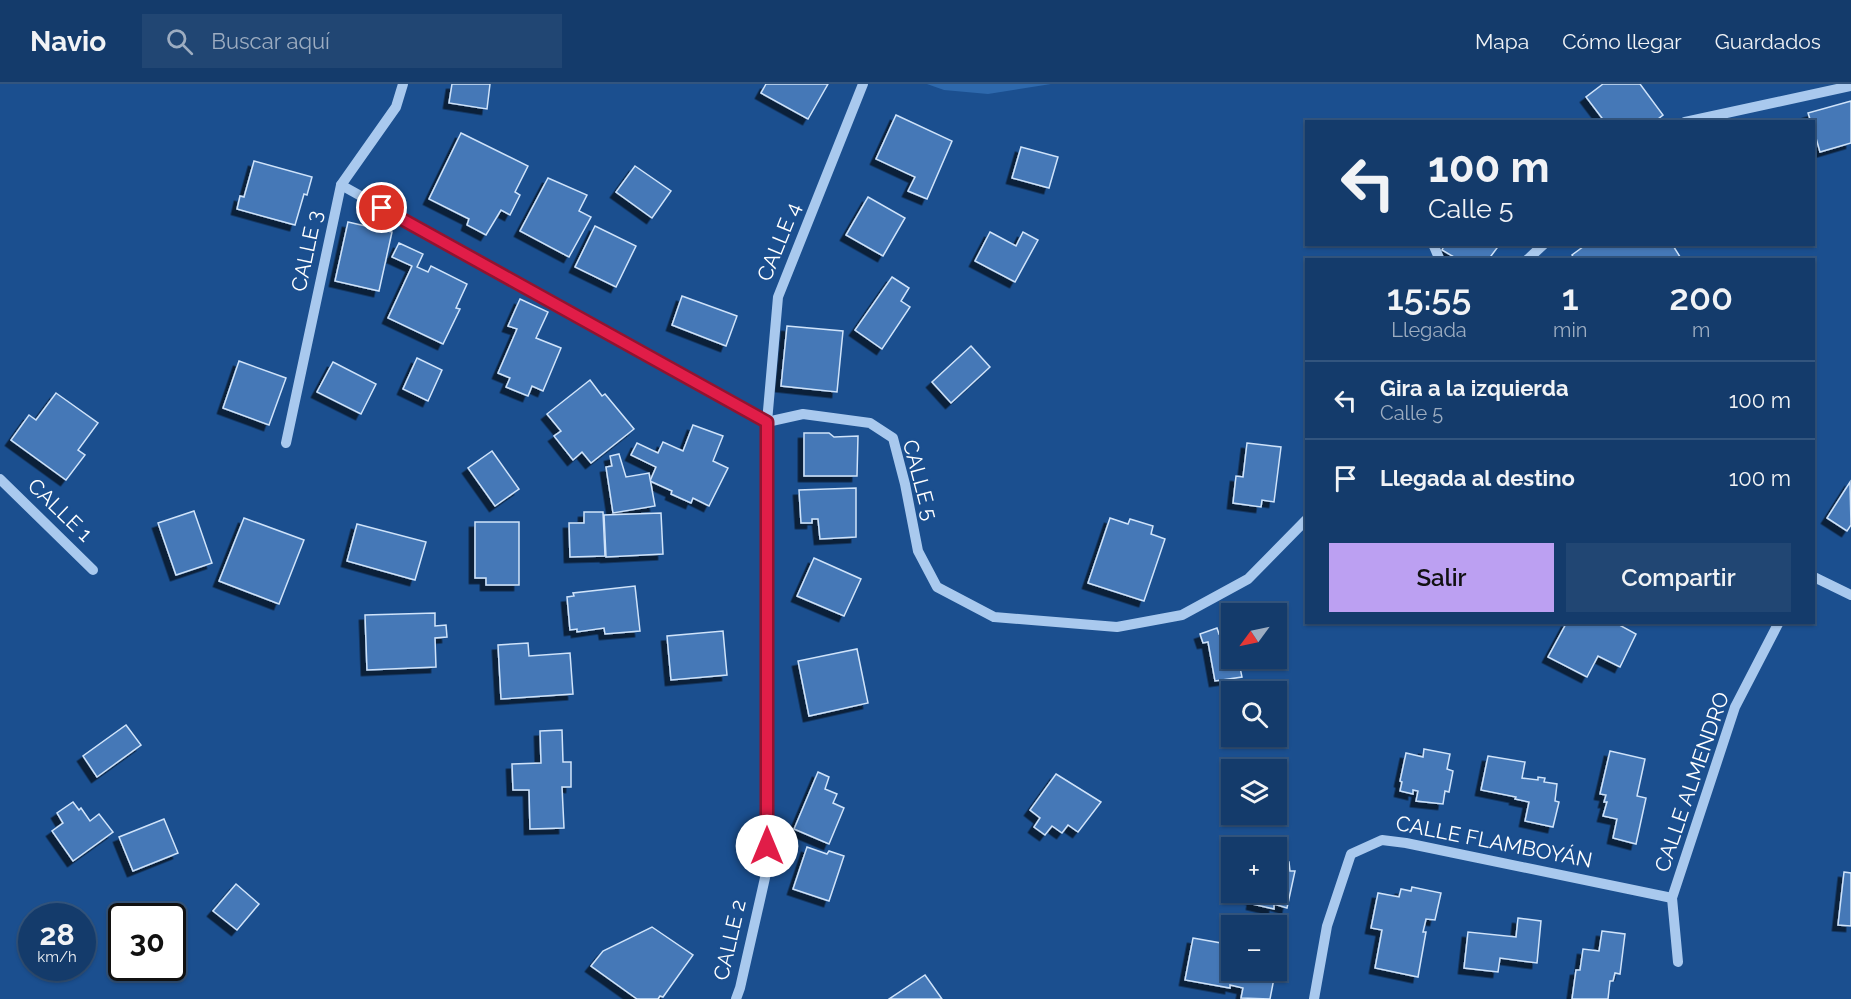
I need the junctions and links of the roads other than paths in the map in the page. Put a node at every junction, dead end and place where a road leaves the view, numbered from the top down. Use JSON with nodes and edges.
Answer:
{"nodes":[{"id":1,"x":403,"y":84,"type":"edge"},
{"id":2,"x":863,"y":84,"type":"edge"},
{"id":3,"x":1851,"y":86,"type":"edge"},
{"id":4,"x":1694,"y":120,"type":"edge"},
{"id":5,"x":341,"y":185,"type":"junction"},
{"id":6,"x":1542,"y":246,"type":"edge"},
{"id":7,"x":1529,"y":258,"type":"edge"},
{"id":8,"x":767,"y":422,"type":"junction"},
{"id":9,"x":286,"y":442,"type":"dead end"},
{"id":10,"x":0,"y":479,"type":"edge"},
{"id":11,"x":1305,"y":521,"type":"edge"},
{"id":12,"x":93,"y":570,"type":"dead end"},
{"id":13,"x":1815,"y":577,"type":"edge"},
{"id":14,"x":1851,"y":595,"type":"edge"},
{"id":15,"x":1778,"y":624,"type":"edge"},
{"id":16,"x":1672,"y":898,"type":"junction"},
{"id":17,"x":1678,"y":962,"type":"dead end"},
{"id":18,"x":736,"y":999,"type":"edge"},
{"id":19,"x":1314,"y":999,"type":"edge"}],
"edges":[{"from":1,"to":5,"type":"street","name":"CALLE 3"},
{"from":2,"to":8,"type":"street","name":"CALLE 4"},
{"from":3,"to":4,"type":"street"},
{"from":5,"to":8,"type":"street"},
{"from":5,"to":9,"type":"street","name":"CALLE 3"},
{"from":6,"to":7,"type":"street"},
{"from":8,"to":11,"type":"street","name":"CALLE 5"},
{"from":8,"to":18,"type":"street","name":"CALLE 2"},
{"from":10,"to":12,"type":"street","name":"CALLE 1"},
{"from":13,"to":14,"type":"street"},
{"from":15,"to":16,"type":"street","name":"CALLE ALMENDRO"},
{"from":16,"to":17,"type":"street","name":"CALLE ALMENDRO"},
{"from":16,"to":19,"type":"street","name":"CALLE FLAMBOYÁN"}]}
